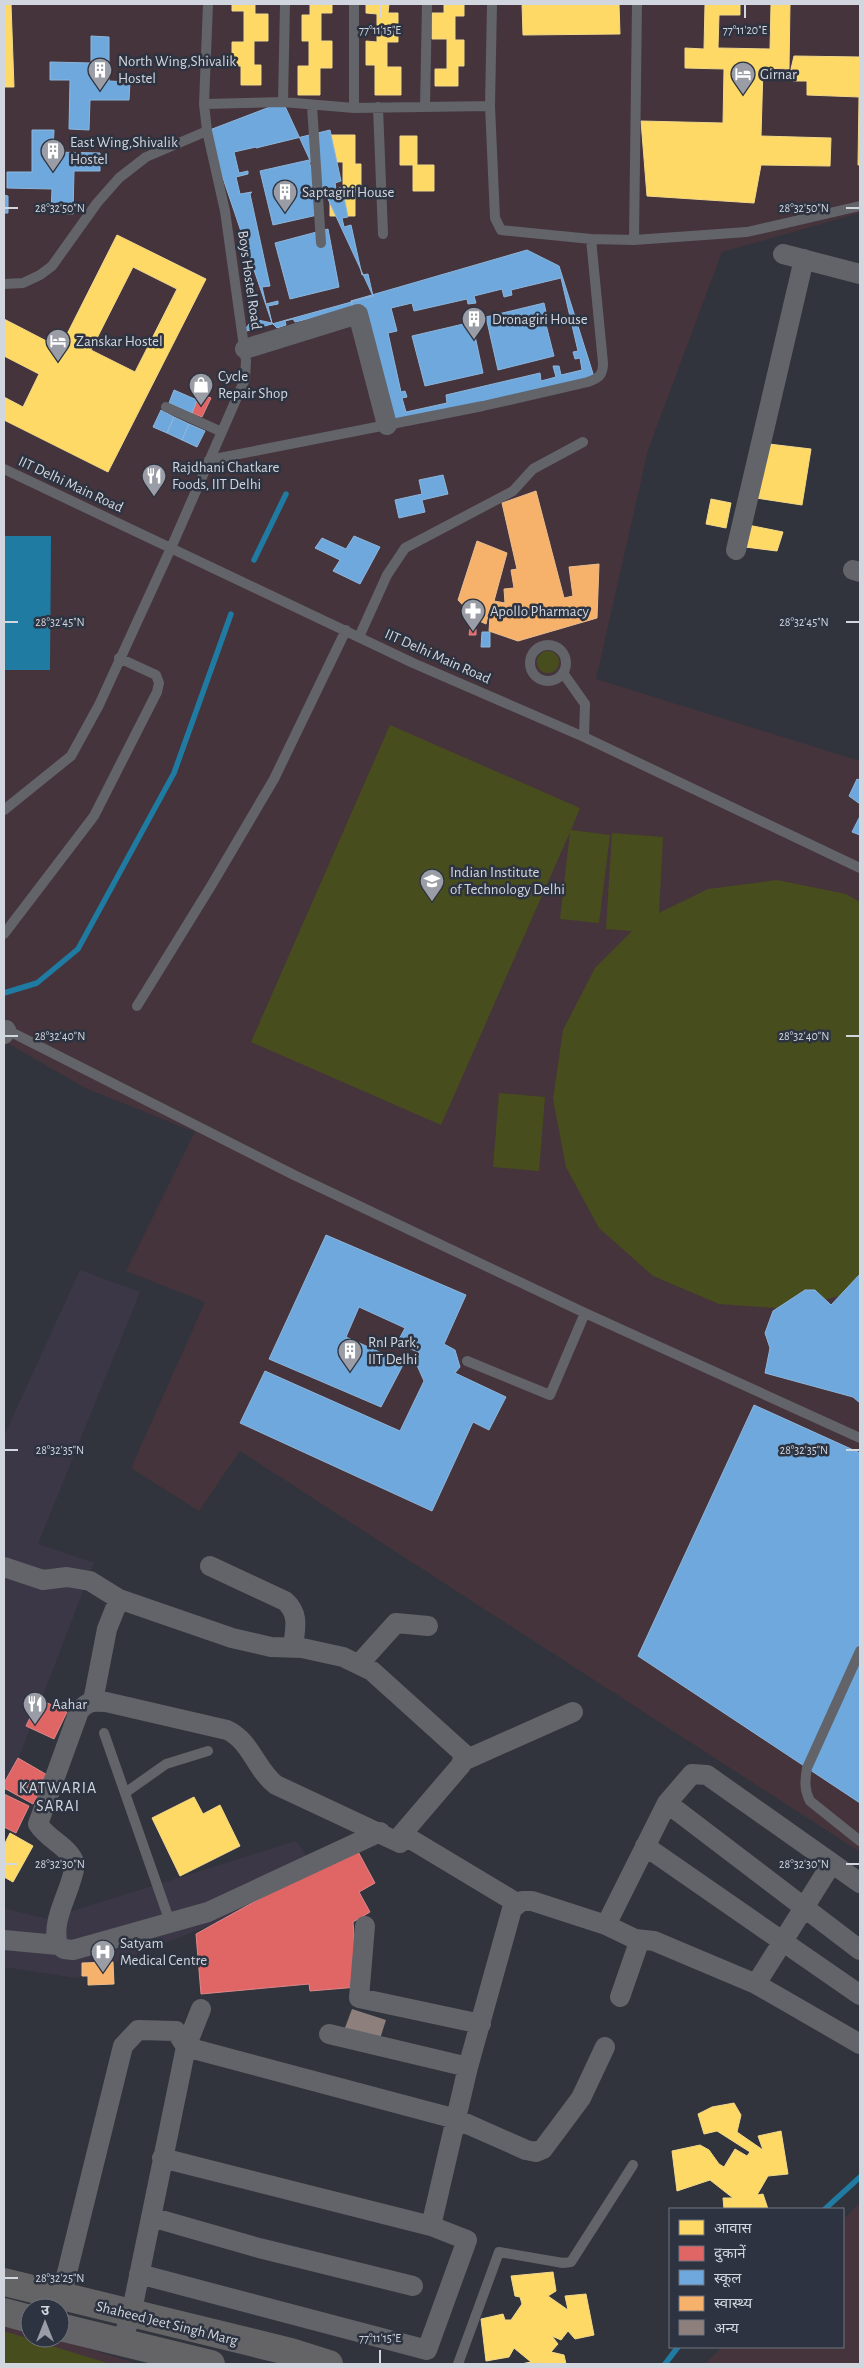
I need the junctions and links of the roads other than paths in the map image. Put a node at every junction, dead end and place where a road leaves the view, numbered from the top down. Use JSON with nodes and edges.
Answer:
{"nodes":[{"id":1,"x":208,"y":4,"type":"edge"},
{"id":2,"x":285,"y":4,"type":"edge"},
{"id":3,"x":354,"y":4,"type":"edge"},
{"id":4,"x":427,"y":4,"type":"edge"},
{"id":5,"x":492,"y":4,"type":"edge"},
{"id":6,"x":637,"y":4,"type":"edge"},
{"id":7,"x":283,"y":102,"type":"junction"},
{"id":8,"x":204,"y":104,"type":"junction"},
{"id":9,"x":312,"y":106,"type":"junction"},
{"id":10,"x":490,"y":106,"type":"junction"},
{"id":11,"x":378,"y":107,"type":"junction"},
{"id":12,"x":425,"y":107,"type":"junction"},
{"id":13,"x":354,"y":108,"type":"junction"},
{"id":14,"x":207,"y":131,"type":"junction"},
{"id":15,"x":860,"y":206,"type":"edge"},
{"id":16,"x":384,"y":234,"type":"dead end"},
{"id":17,"x":591,"y":239,"type":"junction"},
{"id":18,"x":634,"y":240,"type":"junction"},
{"id":19,"x":320,"y":243,"type":"dead end"},
{"id":20,"x":783,"y":254,"type":"dead end"},
{"id":21,"x":804,"y":259,"type":"junction"},
{"id":22,"x":858,"y":270,"type":"edge"},
{"id":23,"x":4,"y":284,"type":"edge"},
{"id":24,"x":245,"y":349,"type":"junction"},
{"id":25,"x":166,"y":408,"type":"dead end"},
{"id":26,"x":387,"y":425,"type":"junction"},
{"id":27,"x":222,"y":432,"type":"junction"},
{"id":28,"x":584,"y":442,"type":"dead end"},
{"id":29,"x":209,"y":460,"type":"junction"},
{"id":30,"x":4,"y":469,"type":"edge"},
{"id":31,"x":171,"y":548,"type":"junction"},
{"id":32,"x":736,"y":550,"type":"dead end"},
{"id":33,"x":346,"y":630,"type":"junction"},
{"id":34,"x":359,"y":637,"type":"junction"},
{"id":35,"x":119,"y":658,"type":"junction"},
{"id":36,"x":564,"y":673,"type":"dead end"},
{"id":37,"x":584,"y":737,"type":"junction"},
{"id":38,"x":4,"y":810,"type":"edge"},
{"id":39,"x":860,"y":868,"type":"edge"},
{"id":40,"x":4,"y":934,"type":"edge"},
{"id":41,"x":137,"y":1006,"type":"dead end"},
{"id":42,"x":4,"y":1031,"type":"edge"},
{"id":43,"x":585,"y":1313,"type":"junction"},
{"id":44,"x":467,"y":1361,"type":"dead end"},
{"id":45,"x":860,"y":1438,"type":"edge"},
{"id":46,"x":210,"y":1566,"type":"dead end"},
{"id":47,"x":4,"y":1568,"type":"edge"},
{"id":48,"x":120,"y":1599,"type":"junction"},
{"id":49,"x":428,"y":1626,"type":"dead end"},
{"id":50,"x":293,"y":1647,"type":"junction"},
{"id":51,"x":860,"y":1651,"type":"edge"},
{"id":52,"x":359,"y":1664,"type":"junction"},
{"id":53,"x":93,"y":1701,"type":"junction"},
{"id":54,"x":573,"y":1712,"type":"dead end"},
{"id":55,"x":104,"y":1732,"type":"dead end"},
{"id":56,"x":208,"y":1751,"type":"dead end"},
{"id":57,"x":464,"y":1762,"type":"junction"},
{"id":58,"x":125,"y":1793,"type":"junction"},
{"id":59,"x":667,"y":1804,"type":"junction"},
{"id":60,"x":380,"y":1832,"type":"junction"},
{"id":61,"x":402,"y":1834,"type":"junction"},
{"id":62,"x":860,"y":1841,"type":"edge"},
{"id":63,"x":645,"y":1846,"type":"junction"},
{"id":64,"x":832,"y":1862,"type":"junction"},
{"id":65,"x":860,"y":1883,"type":"edge"},
{"id":66,"x":517,"y":1903,"type":"junction"},
{"id":67,"x":805,"y":1907,"type":"junction"},
{"id":68,"x":170,"y":1922,"type":"junction"},
{"id":69,"x":606,"y":1925,"type":"junction"},
{"id":70,"x":365,"y":1926,"type":"dead end"},
{"id":71,"x":635,"y":1939,"type":"junction"},
{"id":72,"x":4,"y":1940,"type":"edge"},
{"id":73,"x":782,"y":1942,"type":"junction"},
{"id":74,"x":58,"y":1945,"type":"junction"},
{"id":75,"x":860,"y":1950,"type":"edge"},
{"id":76,"x":756,"y":1984,"type":"junction"},
{"id":77,"x":860,"y":1995,"type":"edge"},
{"id":78,"x":620,"y":1997,"type":"dead end"},
{"id":79,"x":201,"y":2009,"type":"dead end"},
{"id":80,"x":481,"y":2024,"type":"junction"},
{"id":81,"x":329,"y":2034,"type":"dead end"},
{"id":82,"x":860,"y":2044,"type":"edge"},
{"id":83,"x":186,"y":2047,"type":"junction"},
{"id":84,"x":605,"y":2047,"type":"dead end"},
{"id":85,"x":468,"y":2067,"type":"junction"},
{"id":86,"x":456,"y":2119,"type":"junction"},
{"id":87,"x":162,"y":2158,"type":"junction"},
{"id":88,"x":634,"y":2165,"type":"dead end"},
{"id":89,"x":150,"y":2217,"type":"junction"},
{"id":90,"x":431,"y":2226,"type":"junction"},
{"id":91,"x":139,"y":2274,"type":"junction"},
{"id":92,"x":4,"y":2282,"type":"edge"},
{"id":93,"x":414,"y":2286,"type":"dead end"},
{"id":94,"x":60,"y":2297,"type":"junction"},
{"id":95,"x":4,"y":2312,"type":"edge"},
{"id":96,"x":131,"y":2315,"type":"junction"},
{"id":97,"x":20,"y":2316,"type":"edge"},
{"id":98,"x":70,"y":2330,"type":"edge"},
{"id":99,"x":121,"y":2343,"type":"junction"},
{"id":100,"x":211,"y":2364,"type":"edge"},
{"id":101,"x":329,"y":2364,"type":"edge"},
{"id":102,"x":458,"y":2364,"type":"edge"}],
"edges":[{"from":1,"to":8,"type":"lane","name":"Boys Hostel Road"},
{"from":2,"to":7,"type":"lane"},
{"from":3,"to":13,"type":"lane"},
{"from":4,"to":12,"type":"lane"},
{"from":5,"to":10,"type":"lane"},
{"from":6,"to":18,"type":"lane"},
{"from":7,"to":8,"type":"lane"},
{"from":7,"to":9,"type":"lane"},
{"from":8,"to":14,"type":"lane","name":"Boys Hostel Road"},
{"from":9,"to":13,"type":"lane"},
{"from":9,"to":19,"type":"lane"},
{"from":10,"to":12,"type":"lane"},
{"from":10,"to":17,"type":"lane"},
{"from":11,"to":12,"type":"lane"},
{"from":11,"to":13,"type":"lane"},
{"from":11,"to":16,"type":"lane"},
{"from":14,"to":23,"type":"lane"},
{"from":14,"to":24,"type":"lane","name":"Boys Hostel Road"},
{"from":15,"to":18,"type":"lane"},
{"from":17,"to":18,"type":"lane"},
{"from":17,"to":26,"type":"lane"},
{"from":20,"to":21,"type":"street"},
{"from":21,"to":22,"type":"street"},
{"from":21,"to":32,"type":"street"},
{"from":24,"to":26,"type":"street"},
{"from":24,"to":27,"type":"lane","name":"Boys Hostel Road"},
{"from":25,"to":27,"type":"lane"},
{"from":26,"to":29,"type":"lane"},
{"from":27,"to":29,"type":"lane","name":"Boys Hostel Road"},
{"from":28,"to":34,"type":"lane"},
{"from":29,"to":31,"type":"lane","name":"Boys Hostel Road"},
{"from":30,"to":31,"type":"lane","name":"IIT Delhi Main Road"},
{"from":31,"to":33,"type":"lane","name":"IIT Delhi Main Road"},
{"from":31,"to":35,"type":"lane","name":"Boys Hostel Road"},
{"from":33,"to":34,"type":"lane","name":"IIT Delhi Main Road"},
{"from":33,"to":41,"type":"lane"},
{"from":34,"to":37,"type":"lane","name":"IIT Delhi Main Road"},
{"from":35,"to":38,"type":"lane","name":"Boys Hostel Road"},
{"from":35,"to":40,"type":"lane"},
{"from":36,"to":37,"type":"lane"},
{"from":37,"to":39,"type":"lane","name":"IIT Delhi Main Road"},
{"from":42,"to":43,"type":"lane"},
{"from":43,"to":44,"type":"lane"},
{"from":43,"to":45,"type":"lane"},
{"from":46,"to":50,"type":"street"},
{"from":47,"to":48,"type":"street"},
{"from":48,"to":50,"type":"street"},
{"from":48,"to":53,"type":"street"},
{"from":49,"to":52,"type":"street"},
{"from":50,"to":52,"type":"street"},
{"from":51,"to":62,"type":"lane"},
{"from":52,"to":57,"type":"street"},
{"from":53,"to":60,"type":"street"},
{"from":53,"to":74,"type":"street"},
{"from":54,"to":57,"type":"street"},
{"from":55,"to":58,"type":"lane"},
{"from":56,"to":58,"type":"lane"},
{"from":57,"to":61,"type":"street"},
{"from":58,"to":68,"type":"lane"},
{"from":59,"to":63,"type":"street"},
{"from":59,"to":64,"type":"street"},
{"from":59,"to":67,"type":"street"},
{"from":60,"to":61,"type":"street"},
{"from":60,"to":68,"type":"street"},
{"from":61,"to":66,"type":"street"},
{"from":63,"to":69,"type":"street"},
{"from":63,"to":73,"type":"street"},
{"from":64,"to":65,"type":"street"},
{"from":64,"to":67,"type":"street"},
{"from":66,"to":69,"type":"street"},
{"from":66,"to":80,"type":"street"},
{"from":67,"to":73,"type":"street"},
{"from":67,"to":75,"type":"street"},
{"from":68,"to":74,"type":"street"},
{"from":69,"to":71,"type":"street"},
{"from":70,"to":80,"type":"street"},
{"from":71,"to":76,"type":"street"},
{"from":71,"to":78,"type":"street"},
{"from":72,"to":74,"type":"street"},
{"from":73,"to":76,"type":"street"},
{"from":73,"to":77,"type":"street"},
{"from":76,"to":82,"type":"street"},
{"from":79,"to":83,"type":"street"},
{"from":80,"to":85,"type":"street"},
{"from":81,"to":85,"type":"street"},
{"from":83,"to":86,"type":"street"},
{"from":83,"to":87,"type":"street"},
{"from":83,"to":94,"type":"street"},
{"from":84,"to":86,"type":"street"},
{"from":85,"to":86,"type":"street"},
{"from":86,"to":90,"type":"street"},
{"from":87,"to":89,"type":"street"},
{"from":87,"to":90,"type":"street"},
{"from":88,"to":102,"type":"lane"},
{"from":89,"to":91,"type":"street"},
{"from":89,"to":93,"type":"street"},
{"from":90,"to":91,"type":"street"},
{"from":91,"to":96,"type":"street"},
{"from":92,"to":94,"type":"main road","name":"Shaheed Jeet Singh Marg"},
{"from":94,"to":96,"type":"main road","name":"Shaheed Jeet Singh Marg"},
{"from":95,"to":97,"type":"main road"},
{"from":96,"to":99,"type":"street"},
{"from":96,"to":101,"type":"main road","name":"Shaheed Jeet Singh Marg"},
{"from":98,"to":99,"type":"main road","name":"Shaheed Jeet Singh Marg"},
{"from":99,"to":100,"type":"main road","name":"Shaheed Jeet Singh Marg"}]}
